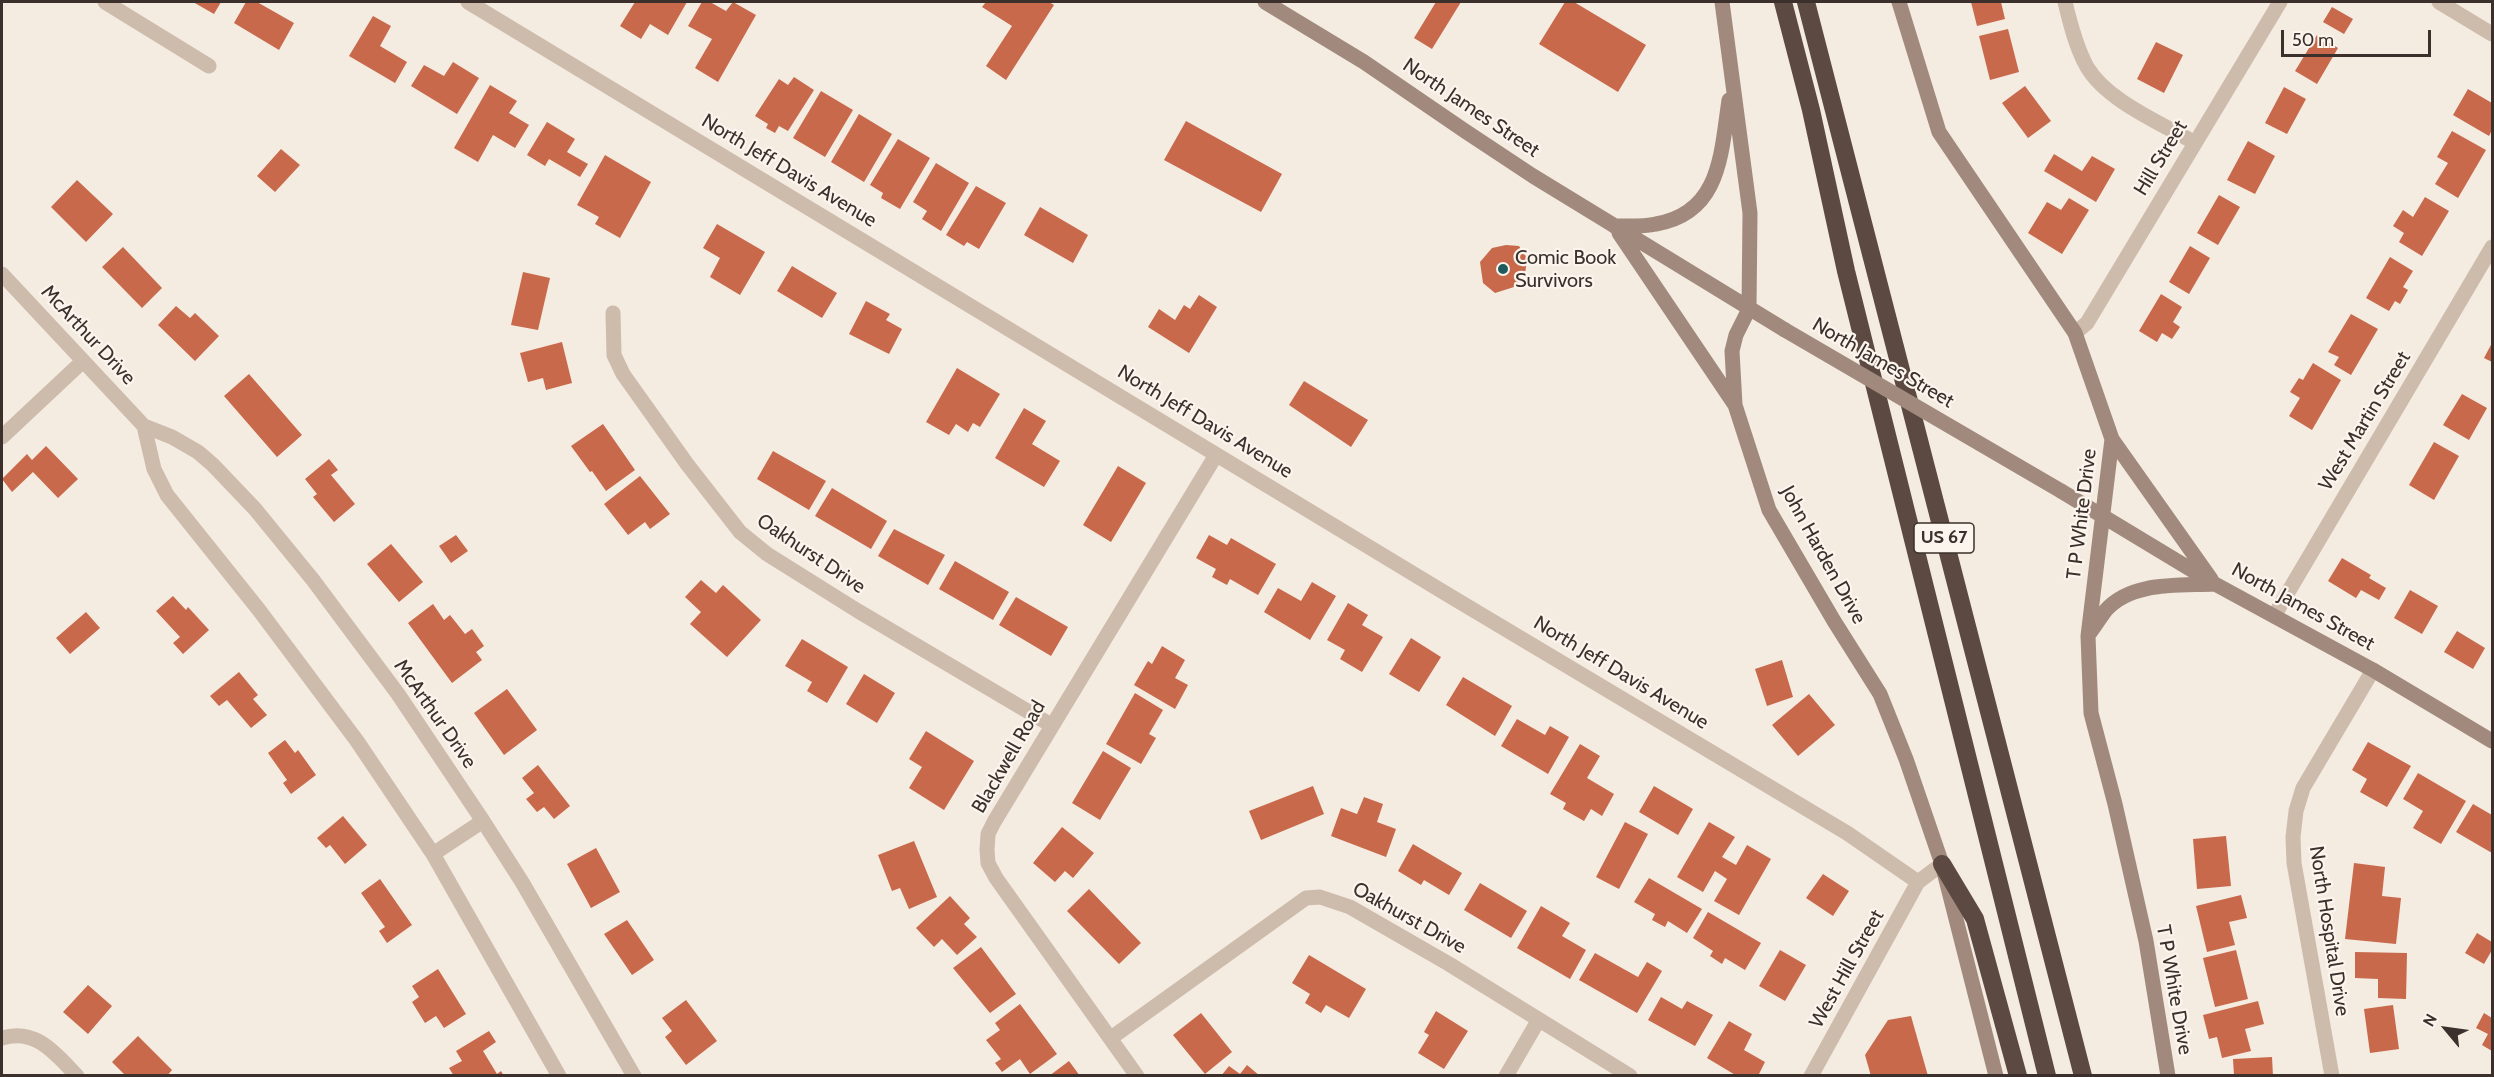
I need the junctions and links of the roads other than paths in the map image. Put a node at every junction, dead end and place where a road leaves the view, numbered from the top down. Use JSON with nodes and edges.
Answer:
{"nodes":[{"id":1,"x":105,"y":2,"type":"edge"},
{"id":2,"x":468,"y":2,"type":"edge"},
{"id":3,"x":1265,"y":2,"type":"edge"},
{"id":4,"x":1722,"y":2,"type":"edge"},
{"id":5,"x":1783,"y":2,"type":"edge"},
{"id":6,"x":1806,"y":2,"type":"edge"},
{"id":7,"x":1899,"y":2,"type":"edge"},
{"id":8,"x":2064,"y":2,"type":"edge"},
{"id":9,"x":2280,"y":2,"type":"edge"},
{"id":10,"x":2439,"y":2,"type":"edge"},
{"id":11,"x":2493,"y":34,"type":"edge"},
{"id":12,"x":208,"y":66,"type":"dead end"},
{"id":13,"x":1731,"y":84,"type":"junction"},
{"id":14,"x":2195,"y":143,"type":"junction"},
{"id":15,"x":1614,"y":226,"type":"junction"},
{"id":16,"x":2493,"y":247,"type":"edge"},
{"id":17,"x":2,"y":273,"type":"edge"},
{"id":18,"x":1749,"y":309,"type":"junction"},
{"id":19,"x":613,"y":313,"type":"dead end"},
{"id":20,"x":2075,"y":333,"type":"junction"},
{"id":21,"x":83,"y":361,"type":"junction"},
{"id":22,"x":1735,"y":405,"type":"junction"},
{"id":23,"x":144,"y":426,"type":"junction"},
{"id":24,"x":2,"y":437,"type":"edge"},
{"id":25,"x":2112,"y":439,"type":"junction"},
{"id":26,"x":1216,"y":454,"type":"junction"},
{"id":27,"x":2103,"y":517,"type":"junction"},
{"id":28,"x":2215,"y":584,"type":"junction"},
{"id":29,"x":2274,"y":616,"type":"junction"},
{"id":30,"x":2088,"y":636,"type":"junction"},
{"id":31,"x":2373,"y":670,"type":"junction"},
{"id":32,"x":1051,"y":725,"type":"junction"},
{"id":33,"x":2493,"y":741,"type":"edge"},
{"id":34,"x":483,"y":821,"type":"junction"},
{"id":35,"x":433,"y":854,"type":"junction"},
{"id":36,"x":1942,"y":864,"type":"junction"},
{"id":37,"x":1918,"y":882,"type":"junction"},
{"id":38,"x":1538,"y":1021,"type":"junction"},
{"id":39,"x":2,"y":1038,"type":"edge"},
{"id":40,"x":1111,"y":1038,"type":"junction"},
{"id":41,"x":77,"y":1076,"type":"edge"},
{"id":42,"x":559,"y":1076,"type":"edge"},
{"id":43,"x":634,"y":1076,"type":"edge"},
{"id":44,"x":1137,"y":1076,"type":"edge"},
{"id":45,"x":1506,"y":1076,"type":"edge"},
{"id":46,"x":1630,"y":1076,"type":"edge"},
{"id":47,"x":1811,"y":1076,"type":"edge"},
{"id":48,"x":1996,"y":1076,"type":"edge"},
{"id":49,"x":2018,"y":1076,"type":"edge"},
{"id":50,"x":2047,"y":1076,"type":"edge"},
{"id":51,"x":2083,"y":1076,"type":"edge"},
{"id":52,"x":2168,"y":1076,"type":"edge"},
{"id":53,"x":2332,"y":1076,"type":"edge"}],
"edges":[{"from":1,"to":12,"type":"street"},
{"from":2,"to":26,"type":"street","name":"North Jeff Davis Avenue"},
{"from":3,"to":15,"type":"main road","name":"North James Street"},
{"from":4,"to":13,"type":"main road","name":"John Harden Drive"},
{"from":5,"to":50,"type":"highway","number":"US 67"},
{"from":6,"to":51,"type":"highway","number":"US 67"},
{"from":7,"to":20,"type":"main road","name":"T P White Drive"},
{"from":8,"to":14,"type":"street"},
{"from":9,"to":14,"type":"street","name":"Hill Street"},
{"from":10,"to":11,"type":"street"},
{"from":13,"to":15,"type":"main road"},
{"from":13,"to":18,"type":"main road","name":"John Harden Drive"},
{"from":14,"to":20,"type":"street","name":"Hill Street"},
{"from":15,"to":18,"type":"main road","name":"North James Street"},
{"from":15,"to":22,"type":"main road"},
{"from":16,"to":29,"type":"street","name":"West Martin Street"},
{"from":17,"to":21,"type":"street","name":"McArthur Drive"},
{"from":18,"to":22,"type":"main road","name":"John Harden Drive"},
{"from":18,"to":27,"type":"main road","name":"North James Street","bridge":true},
{"from":19,"to":32,"type":"street","name":"Oakhurst Drive"},
{"from":20,"to":25,"type":"main road","name":"T P White Drive"},
{"from":21,"to":23,"type":"street","name":"McArthur Drive"},
{"from":21,"to":24,"type":"street"},
{"from":22,"to":36,"type":"main road","name":"John Harden Drive"},
{"from":23,"to":34,"type":"street","name":"McArthur Drive"},
{"from":23,"to":35,"type":"street"},
{"from":25,"to":27,"type":"main road","name":"T P White Drive"},
{"from":25,"to":28,"type":"main road"},
{"from":26,"to":32,"type":"street","name":"Blackwell Road"},
{"from":26,"to":37,"type":"street","name":"North Jeff Davis Avenue"},
{"from":27,"to":28,"type":"main road","name":"North James Street"},
{"from":27,"to":30,"type":"main road","name":"T P White Drive"},
{"from":28,"to":29,"type":"main road","name":"North James Street"},
{"from":28,"to":30,"type":"main road"},
{"from":29,"to":31,"type":"main road","name":"North James Street"},
{"from":30,"to":52,"type":"main road","name":"T P White Drive"},
{"from":31,"to":33,"type":"main road","name":"North James Street"},
{"from":31,"to":53,"type":"street","name":"North Hospital Drive"},
{"from":32,"to":40,"type":"street","name":"Blackwell Road"},
{"from":34,"to":35,"type":"street"},
{"from":34,"to":43,"type":"street","name":"McArthur Drive"},
{"from":35,"to":42,"type":"street"},
{"from":36,"to":37,"type":"street"},
{"from":36,"to":48,"type":"main road","name":"John Harden Drive"},
{"from":36,"to":49,"type":"highway"},
{"from":37,"to":47,"type":"street","name":"West Hill Street"},
{"from":38,"to":40,"type":"street","name":"Oakhurst Drive"},
{"from":38,"to":45,"type":"street"},
{"from":38,"to":46,"type":"street","name":"Oakhurst Drive"},
{"from":39,"to":41,"type":"street"},
{"from":40,"to":44,"type":"street","name":"Blackwell Road"}]}
